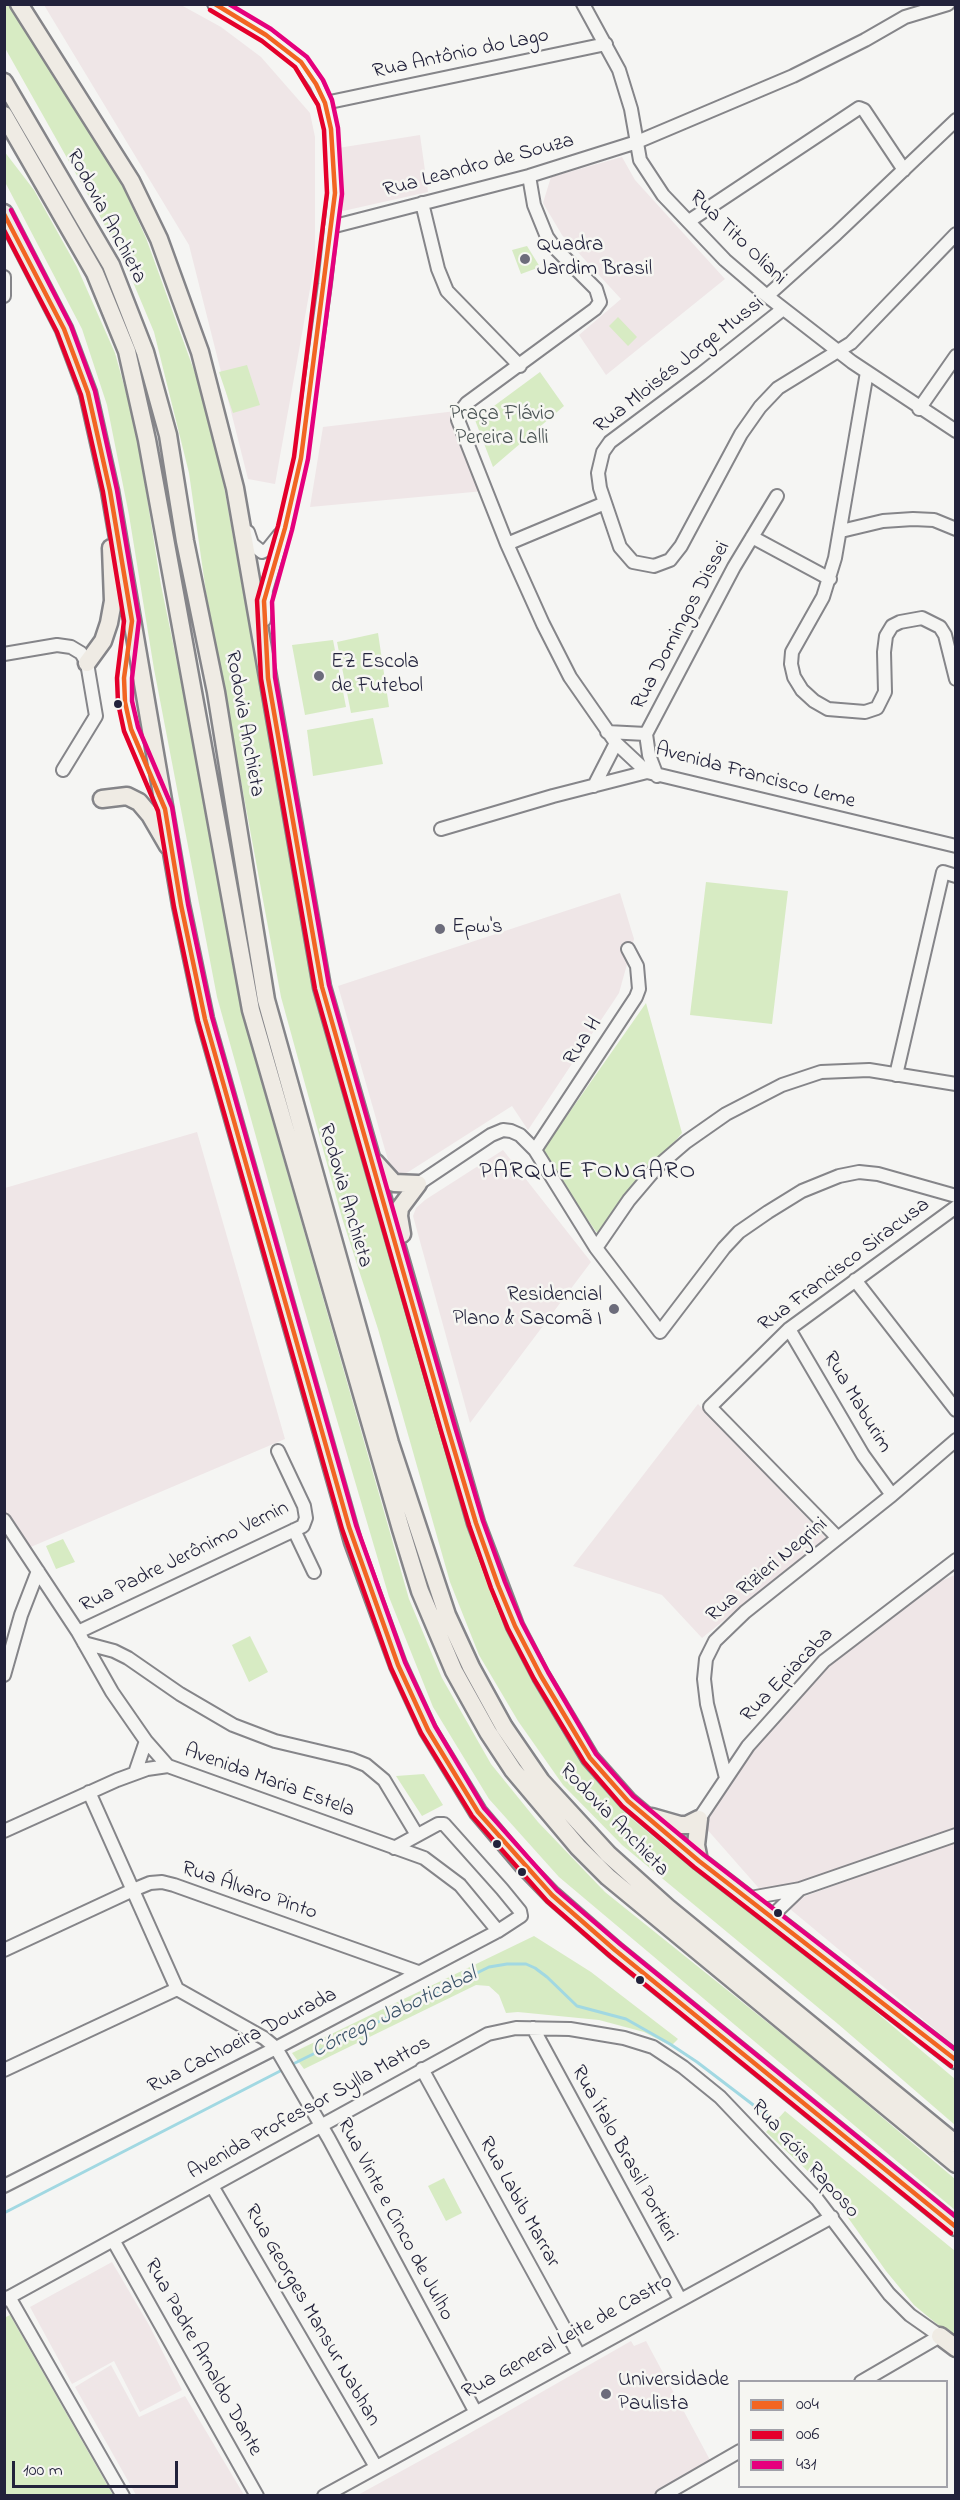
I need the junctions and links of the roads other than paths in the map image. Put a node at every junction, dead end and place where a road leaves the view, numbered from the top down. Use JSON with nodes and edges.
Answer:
{"nodes":[{"id":1,"x":19,"y":4,"type":"edge"},
{"id":2,"x":214,"y":4,"type":"edge"},
{"id":3,"x":583,"y":4,"type":"edge"},
{"id":4,"x":948,"y":4,"type":"edge"},
{"id":5,"x":606,"y":44,"type":"junction"},
{"id":6,"x":4,"y":82,"type":"edge"},
{"id":7,"x":325,"y":103,"type":"junction"},
{"id":8,"x":4,"y":115,"type":"edge"},
{"id":9,"x":956,"y":120,"type":"edge"},
{"id":10,"x":637,"y":142,"type":"junction"},
{"id":11,"x":904,"y":170,"type":"junction"},
{"id":12,"x":529,"y":176,"type":"junction"},
{"id":13,"x":422,"y":203,"type":"junction"},
{"id":14,"x":4,"y":213,"type":"edge"},
{"id":15,"x":689,"y":221,"type":"junction"},
{"id":16,"x":331,"y":227,"type":"junction"},
{"id":17,"x":956,"y":234,"type":"edge"},
{"id":18,"x":4,"y":277,"type":"edge"},
{"id":19,"x":4,"y":296,"type":"edge"},
{"id":20,"x":767,"y":296,"type":"junction"},
{"id":21,"x":783,"y":309,"type":"junction"},
{"id":22,"x":838,"y":352,"type":"junction"},
{"id":23,"x":956,"y":356,"type":"edge"},
{"id":24,"x":520,"y":366,"type":"junction"},
{"id":25,"x":867,"y":372,"type":"junction"},
{"id":26,"x":919,"y":409,"type":"junction"},
{"id":27,"x":956,"y":431,"type":"edge"},
{"id":28,"x":235,"y":488,"type":"junction"},
{"id":29,"x":110,"y":490,"type":"junction"},
{"id":30,"x":777,"y":496,"type":"dead end"},
{"id":31,"x":604,"y":503,"type":"junction"},
{"id":32,"x":285,"y":528,"type":"junction"},
{"id":33,"x":956,"y":529,"type":"edge"},
{"id":34,"x":841,"y":531,"type":"junction"},
{"id":35,"x":752,"y":537,"type":"junction"},
{"id":36,"x":507,"y":544,"type":"junction"},
{"id":37,"x":830,"y":579,"type":"junction"},
{"id":38,"x":4,"y":654,"type":"edge"},
{"id":39,"x":87,"y":663,"type":"junction"},
{"id":40,"x":268,"y":678,"type":"junction"},
{"id":41,"x":956,"y":679,"type":"edge"},
{"id":42,"x":607,"y":732,"type":"junction"},
{"id":43,"x":646,"y":734,"type":"junction"},
{"id":44,"x":616,"y":743,"type":"junction"},
{"id":45,"x":63,"y":770,"type":"dead end"},
{"id":46,"x":652,"y":774,"type":"junction"},
{"id":47,"x":594,"y":786,"type":"junction"},
{"id":48,"x":102,"y":799,"type":"dead end"},
{"id":49,"x":441,"y":829,"type":"dead end"},
{"id":50,"x":956,"y":846,"type":"edge"},
{"id":51,"x":172,"y":852,"type":"junction"},
{"id":52,"x":956,"y":876,"type":"edge"},
{"id":53,"x":628,"y":949,"type":"dead end"},
{"id":54,"x":896,"y":1075,"type":"junction"},
{"id":55,"x":956,"y":1084,"type":"edge"},
{"id":56,"x":535,"y":1150,"type":"junction"},
{"id":57,"x":370,"y":1157,"type":"junction"},
{"id":58,"x":418,"y":1184,"type":"junction"},
{"id":59,"x":956,"y":1196,"type":"edge"},
{"id":60,"x":956,"y":1207,"type":"edge"},
{"id":61,"x":596,"y":1248,"type":"junction"},
{"id":62,"x":855,"y":1280,"type":"junction"},
{"id":63,"x":410,"y":1288,"type":"junction"},
{"id":64,"x":789,"y":1329,"type":"junction"},
{"id":65,"x":956,"y":1410,"type":"edge"},
{"id":66,"x":956,"y":1440,"type":"edge"},
{"id":67,"x":278,"y":1451,"type":"dead end"},
{"id":68,"x":892,"y":1495,"type":"junction"},
{"id":69,"x":4,"y":1520,"type":"edge"},
{"id":70,"x":294,"y":1530,"type":"junction"},
{"id":71,"x":838,"y":1538,"type":"junction"},
{"id":72,"x":956,"y":1560,"type":"edge"},
{"id":73,"x":38,"y":1571,"type":"junction"},
{"id":74,"x":314,"y":1572,"type":"dead end"},
{"id":75,"x":81,"y":1638,"type":"junction"},
{"id":76,"x":4,"y":1676,"type":"edge"},
{"id":77,"x":146,"y":1741,"type":"junction"},
{"id":78,"x":168,"y":1766,"type":"junction"},
{"id":79,"x":135,"y":1773,"type":"junction"},
{"id":80,"x":726,"y":1778,"type":"junction"},
{"id":81,"x":90,"y":1792,"type":"junction"},
{"id":82,"x":647,"y":1816,"type":"junction"},
{"id":83,"x":699,"y":1819,"type":"junction"},
{"id":84,"x":4,"y":1831,"type":"edge"},
{"id":85,"x":417,"y":1835,"type":"junction"},
{"id":86,"x":956,"y":1835,"type":"edge"},
{"id":87,"x":394,"y":1848,"type":"junction"},
{"id":88,"x":699,"y":1861,"type":"junction"},
{"id":89,"x":800,"y":1889,"type":"junction"},
{"id":90,"x":134,"y":1890,"type":"junction"},
{"id":91,"x":750,"y":1898,"type":"junction"},
{"id":92,"x":772,"y":1916,"type":"junction"},
{"id":93,"x":498,"y":1931,"type":"junction"},
{"id":94,"x":4,"y":1950,"type":"edge"},
{"id":95,"x":418,"y":1972,"type":"junction"},
{"id":96,"x":177,"y":1989,"type":"junction"},
{"id":97,"x":532,"y":2028,"type":"junction"},
{"id":98,"x":653,"y":2047,"type":"joint"},
{"id":99,"x":276,"y":2048,"type":"junction"},
{"id":100,"x":956,"y":2060,"type":"edge"},
{"id":101,"x":422,"y":2069,"type":"junction"},
{"id":102,"x":4,"y":2070,"type":"edge"},
{"id":103,"x":321,"y":2125,"type":"junction"},
{"id":104,"x":956,"y":2144,"type":"edge"},
{"id":105,"x":956,"y":2164,"type":"edge"},
{"id":106,"x":212,"y":2186,"type":"junction"},
{"id":107,"x":4,"y":2187,"type":"edge"},
{"id":108,"x":832,"y":2217,"type":"junction"},
{"id":109,"x":955,"y":2227,"type":"edge"},
{"id":110,"x":113,"y":2240,"type":"junction"},
{"id":111,"x":7,"y":2298,"type":"edge"},
{"id":112,"x":680,"y":2299,"type":"junction"},
{"id":113,"x":948,"y":2335,"type":"edge"},
{"id":114,"x":956,"y":2348,"type":"edge"},
{"id":115,"x":579,"y":2355,"type":"junction"},
{"id":116,"x":865,"y":2380,"type":"edge"},
{"id":117,"x":475,"y":2411,"type":"junction"},
{"id":118,"x":738,"y":2452,"type":"edge"},
{"id":119,"x":376,"y":2467,"type":"junction"},
{"id":120,"x":123,"y":2496,"type":"edge"},
{"id":121,"x":257,"y":2496,"type":"edge"},
{"id":122,"x":324,"y":2496,"type":"edge"},
{"id":123,"x":662,"y":2496,"type":"edge"}],
"edges":[{"from":1,"to":28,"type":"highway"},
{"from":2,"to":7,"type":"street"},
{"from":3,"to":5,"type":"street","name":"Rua Tito Oliani"},
{"from":4,"to":10,"type":"street","name":"Rua Leandro de Souza"},
{"from":5,"to":7,"type":"street","name":"Rua Antônio do Lago"},
{"from":5,"to":10,"type":"street","name":"Rua Tito Oliani"},
{"from":6,"to":104,"type":"highway","name":"Rodovia Anchieta"},
{"from":7,"to":16,"type":"street"},
{"from":8,"to":105,"type":"highway","name":"Rodovia Anchieta"},
{"from":9,"to":11,"type":"street"},
{"from":10,"to":12,"type":"street","name":"Rua Leandro de Souza"},
{"from":10,"to":15,"type":"street","name":"Rua Tito Oliani"},
{"from":11,"to":15,"type":"street"},
{"from":11,"to":20,"type":"street"},
{"from":12,"to":13,"type":"street","name":"Rua Leandro de Souza"},
{"from":12,"to":24,"type":"street"},
{"from":13,"to":16,"type":"street","name":"Rua Leandro de Souza"},
{"from":13,"to":24,"type":"street"},
{"from":14,"to":29,"type":"highway"},
{"from":15,"to":20,"type":"street","name":"Rua Tito Oliani"},
{"from":16,"to":32,"type":"street"},
{"from":17,"to":22,"type":"street","name":"Rua Mloisés Jorge Mussi"},
{"from":18,"to":19,"type":"street"},
{"from":20,"to":21,"type":"street","name":"Rua Tito Oliani"},
{"from":21,"to":22,"type":"street","name":"Rua Tito Oliani"},
{"from":21,"to":31,"type":"street","name":"Rua Mloisés Jorge Mussi"},
{"from":22,"to":25,"type":"street","name":"Rua Tito Oliani"},
{"from":22,"to":31,"type":"street","name":"Rua Mloisés Jorge Mussi"},
{"from":23,"to":26,"type":"street"},
{"from":24,"to":36,"type":"street","name":"Avenida Francisco Leme"},
{"from":25,"to":26,"type":"street","name":"Rua Tito Oliani"},
{"from":25,"to":34,"type":"street"},
{"from":26,"to":27,"type":"street","name":"Rua Tito Oliani"},
{"from":28,"to":32,"type":"street"},
{"from":28,"to":40,"type":"highway"},
{"from":29,"to":39,"type":"highway"},
{"from":29,"to":51,"type":"highway"},
{"from":30,"to":35,"type":"street","name":"Rua Domingos Dissei"},
{"from":31,"to":36,"type":"street"},
{"from":32,"to":40,"type":"street"},
{"from":33,"to":34,"type":"street"},
{"from":34,"to":37,"type":"street"},
{"from":35,"to":37,"type":"street","name":"Rua Domingos Dissei"},
{"from":35,"to":43,"type":"street","name":"Rua Domingos Dissei"},
{"from":36,"to":42,"type":"street","name":"Avenida Francisco Leme"},
{"from":37,"to":41,"type":"street"},
{"from":38,"to":39,"type":"street"},
{"from":39,"to":45,"type":"street"},
{"from":40,"to":57,"type":"highway"},
{"from":42,"to":43,"type":"street","name":"Rua Domingos Dissei"},
{"from":42,"to":44,"type":"street","name":"Avenida Francisco Leme"},
{"from":43,"to":46,"type":"street","name":"Rua Domingos Dissei"},
{"from":44,"to":46,"type":"street","name":"Avenida Francisco Leme"},
{"from":44,"to":47,"type":"street"},
{"from":46,"to":47,"type":"street"},
{"from":46,"to":50,"type":"street","name":"Avenida Francisco Leme"},
{"from":47,"to":49,"type":"street"},
{"from":48,"to":51,"type":"highway"},
{"from":51,"to":109,"type":"highway"},
{"from":52,"to":54,"type":"street"},
{"from":53,"to":56,"type":"street","name":"Rua H"},
{"from":54,"to":55,"type":"street"},
{"from":54,"to":61,"type":"street"},
{"from":56,"to":58,"type":"street"},
{"from":56,"to":61,"type":"street"},
{"from":57,"to":58,"type":"highway"},
{"from":57,"to":63,"type":"highway"},
{"from":58,"to":63,"type":"highway"},
{"from":59,"to":61,"type":"street"},
{"from":60,"to":62,"type":"street","name":"Rua Francisco Siracusa"},
{"from":62,"to":64,"type":"street","name":"Rua Francisco Siracusa"},
{"from":62,"to":65,"type":"street"},
{"from":63,"to":82,"type":"highway"},
{"from":64,"to":68,"type":"street","name":"Rua Maburim"},
{"from":64,"to":71,"type":"street","name":"Rua Francisco Siracusa"},
{"from":66,"to":68,"type":"street","name":"Rua Rizieri Negrini"},
{"from":67,"to":70,"type":"street","name":"Rua Padre Jerônimo Vernin"},
{"from":68,"to":71,"type":"street","name":"Rua Rizieri Negrini"},
{"from":69,"to":73,"type":"street"},
{"from":70,"to":74,"type":"street"},
{"from":70,"to":75,"type":"street","name":"Rua Padre Jerônimo Vernin"},
{"from":71,"to":80,"type":"street","name":"Rua Rizieri Negrini"},
{"from":72,"to":80,"type":"street","name":"Rua Epiacaba"},
{"from":73,"to":75,"type":"street"},
{"from":73,"to":76,"type":"street"},
{"from":75,"to":77,"type":"street"},
{"from":75,"to":85,"type":"street"},
{"from":77,"to":78,"type":"street"},
{"from":77,"to":79,"type":"street"},
{"from":78,"to":79,"type":"street","name":"Avenida Maria Estela"},
{"from":78,"to":87,"type":"street","name":"Avenida Maria Estela"},
{"from":79,"to":81,"type":"street","name":"Avenida Maria Estela"},
{"from":80,"to":83,"type":"street","name":"Rua Epiacaba"},
{"from":81,"to":84,"type":"street","name":"Avenida Maria Estela"},
{"from":81,"to":90,"type":"street"},
{"from":82,"to":83,"type":"highway"},
{"from":82,"to":88,"type":"highway"},
{"from":83,"to":88,"type":"highway"},
{"from":85,"to":87,"type":"street"},
{"from":85,"to":93,"type":"street","name":"Rua Cachoeira Dourada"},
{"from":86,"to":89,"type":"street"},
{"from":87,"to":93,"type":"street","name":"Avenida Maria Estela"},
{"from":88,"to":91,"type":"highway"},
{"from":89,"to":91,"type":"street"},
{"from":89,"to":92,"type":"street"},
{"from":90,"to":94,"type":"street","name":"Rua Álvaro Pinto"},
{"from":90,"to":95,"type":"street","name":"Rua Álvaro Pinto"},
{"from":90,"to":96,"type":"street"},
{"from":91,"to":92,"type":"highway"},
{"from":92,"to":100,"type":"highway"},
{"from":93,"to":95,"type":"street","name":"Rua Cachoeira Dourada"},
{"from":95,"to":99,"type":"street","name":"Rua Cachoeira Dourada"},
{"from":96,"to":99,"type":"street","name":"Rua Vinte e Cinco de Julho"},
{"from":96,"to":102,"type":"street"},
{"from":97,"to":98,"type":"street","name":"Avenida Professor Sylla Mattos"},
{"from":97,"to":101,"type":"street","name":"Avenida Professor Sylla Mattos"},
{"from":97,"to":112,"type":"street","name":"Rua Ítalo Brasil Portieri"},
{"from":98,"to":108,"type":"street","name":"Rua Góis Raposo"},
{"from":99,"to":103,"type":"street","name":"Rua Vinte e Cinco de Julho"},
{"from":99,"to":107,"type":"street","name":"Rua Cachoeira Dourada"},
{"from":101,"to":103,"type":"street","name":"Avenida Professor Sylla Mattos"},
{"from":101,"to":115,"type":"street","name":"Rua Labib Marrar"},
{"from":103,"to":106,"type":"street","name":"Avenida Professor Sylla Mattos"},
{"from":103,"to":117,"type":"street","name":"Rua Vinte e Cinco de Julho"},
{"from":106,"to":110,"type":"street","name":"Avenida Professor Sylla Mattos"},
{"from":106,"to":119,"type":"street","name":"Rua Georges Mansur Nabhan"},
{"from":108,"to":112,"type":"street","name":"Rua General Leite de Castro"},
{"from":108,"to":113,"type":"street","name":"Rua Góis Raposo"},
{"from":110,"to":111,"type":"street","name":"Avenida Professor Sylla Mattos"},
{"from":110,"to":121,"type":"street","name":"Rua Padre Arnaldo Dante"},
{"from":111,"to":120,"type":"street"},
{"from":112,"to":115,"type":"street","name":"Rua General Leite de Castro"},
{"from":113,"to":114,"type":"highway"},
{"from":113,"to":116,"type":"street"},
{"from":115,"to":117,"type":"street","name":"Rua General Leite de Castro"},
{"from":117,"to":119,"type":"street","name":"Rua General Leite de Castro"},
{"from":118,"to":123,"type":"street"},
{"from":119,"to":122,"type":"street","name":"Rua General Leite de Castro"}]}
